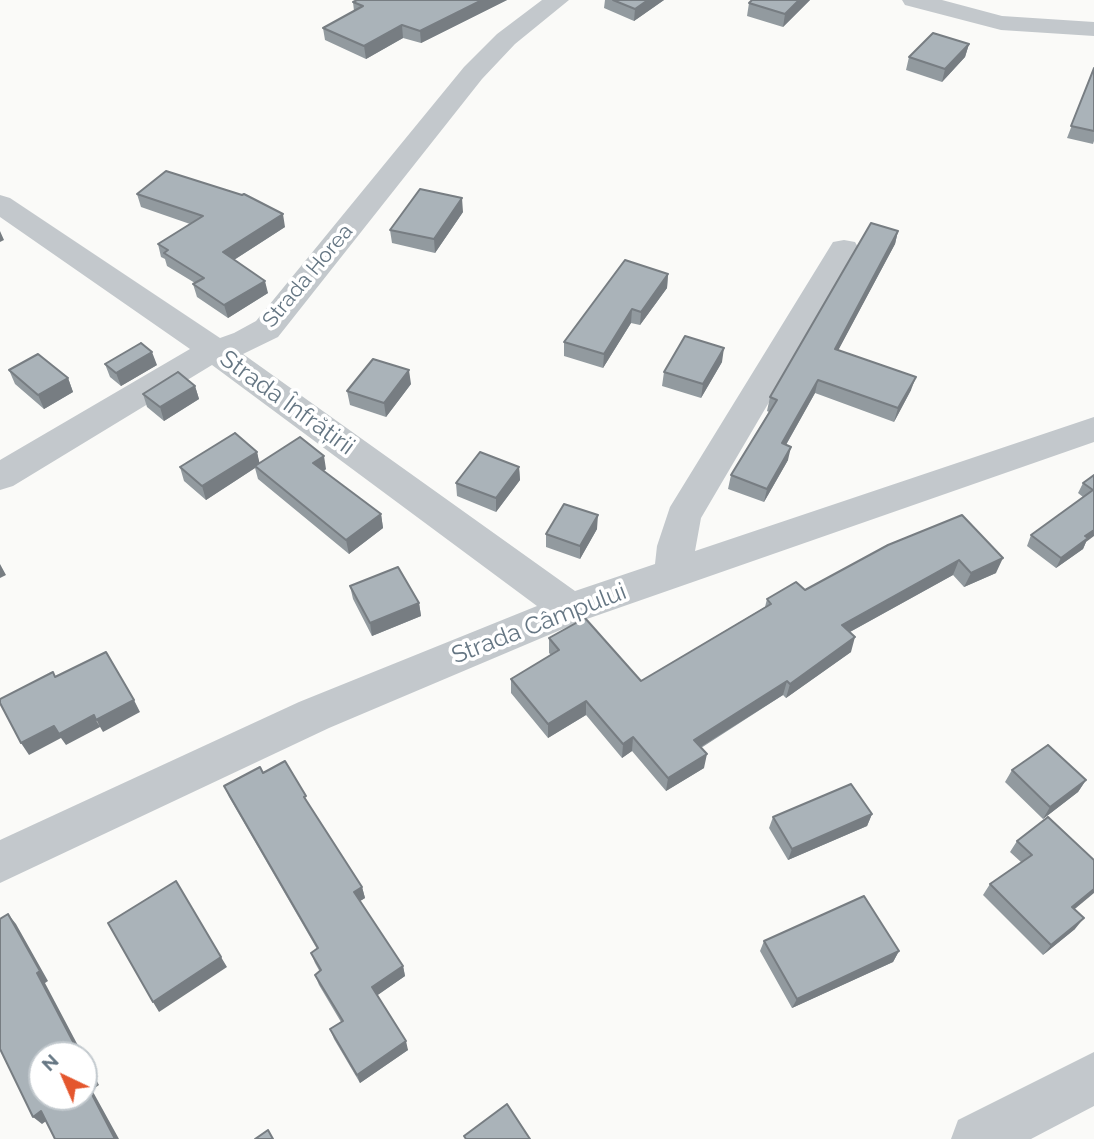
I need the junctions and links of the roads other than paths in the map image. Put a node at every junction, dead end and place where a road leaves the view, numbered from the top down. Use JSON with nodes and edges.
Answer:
{"nodes":[{"id":1,"x":557,"y":0,"type":"edge"},
{"id":2,"x":914,"y":0,"type":"edge"},
{"id":3,"x":1094,"y":29,"type":"edge"},
{"id":4,"x":0,"y":204,"type":"edge"},
{"id":5,"x":844,"y":249,"type":"dead end"},
{"id":6,"x":216,"y":351,"type":"junction"},
{"id":7,"x":1094,"y":429,"type":"edge"},
{"id":8,"x":0,"y":477,"type":"edge"},
{"id":9,"x":674,"y":573,"type":"junction"},
{"id":10,"x":570,"y":609,"type":"junction"},
{"id":11,"x":0,"y":862,"type":"edge"},
{"id":12,"x":1094,"y":1078,"type":"edge"},
{"id":13,"x":977,"y":1139,"type":"edge"}],
"edges":[{"from":1,"to":6,"type":"street","name":"Strada Horea"},
{"from":2,"to":3,"type":"street"},
{"from":4,"to":6,"type":"street","name":"Strada Înfrățirii"},
{"from":5,"to":9,"type":"street"},
{"from":6,"to":8,"type":"street","name":"Strada Horea"},
{"from":6,"to":10,"type":"street","name":"Strada Înfrățirii"},
{"from":7,"to":9,"type":"street","name":"Strada Câmpului"},
{"from":9,"to":10,"type":"street","name":"Strada Câmpului"},
{"from":10,"to":11,"type":"street","name":"Strada Câmpului"},
{"from":12,"to":13,"type":"street"}]}
